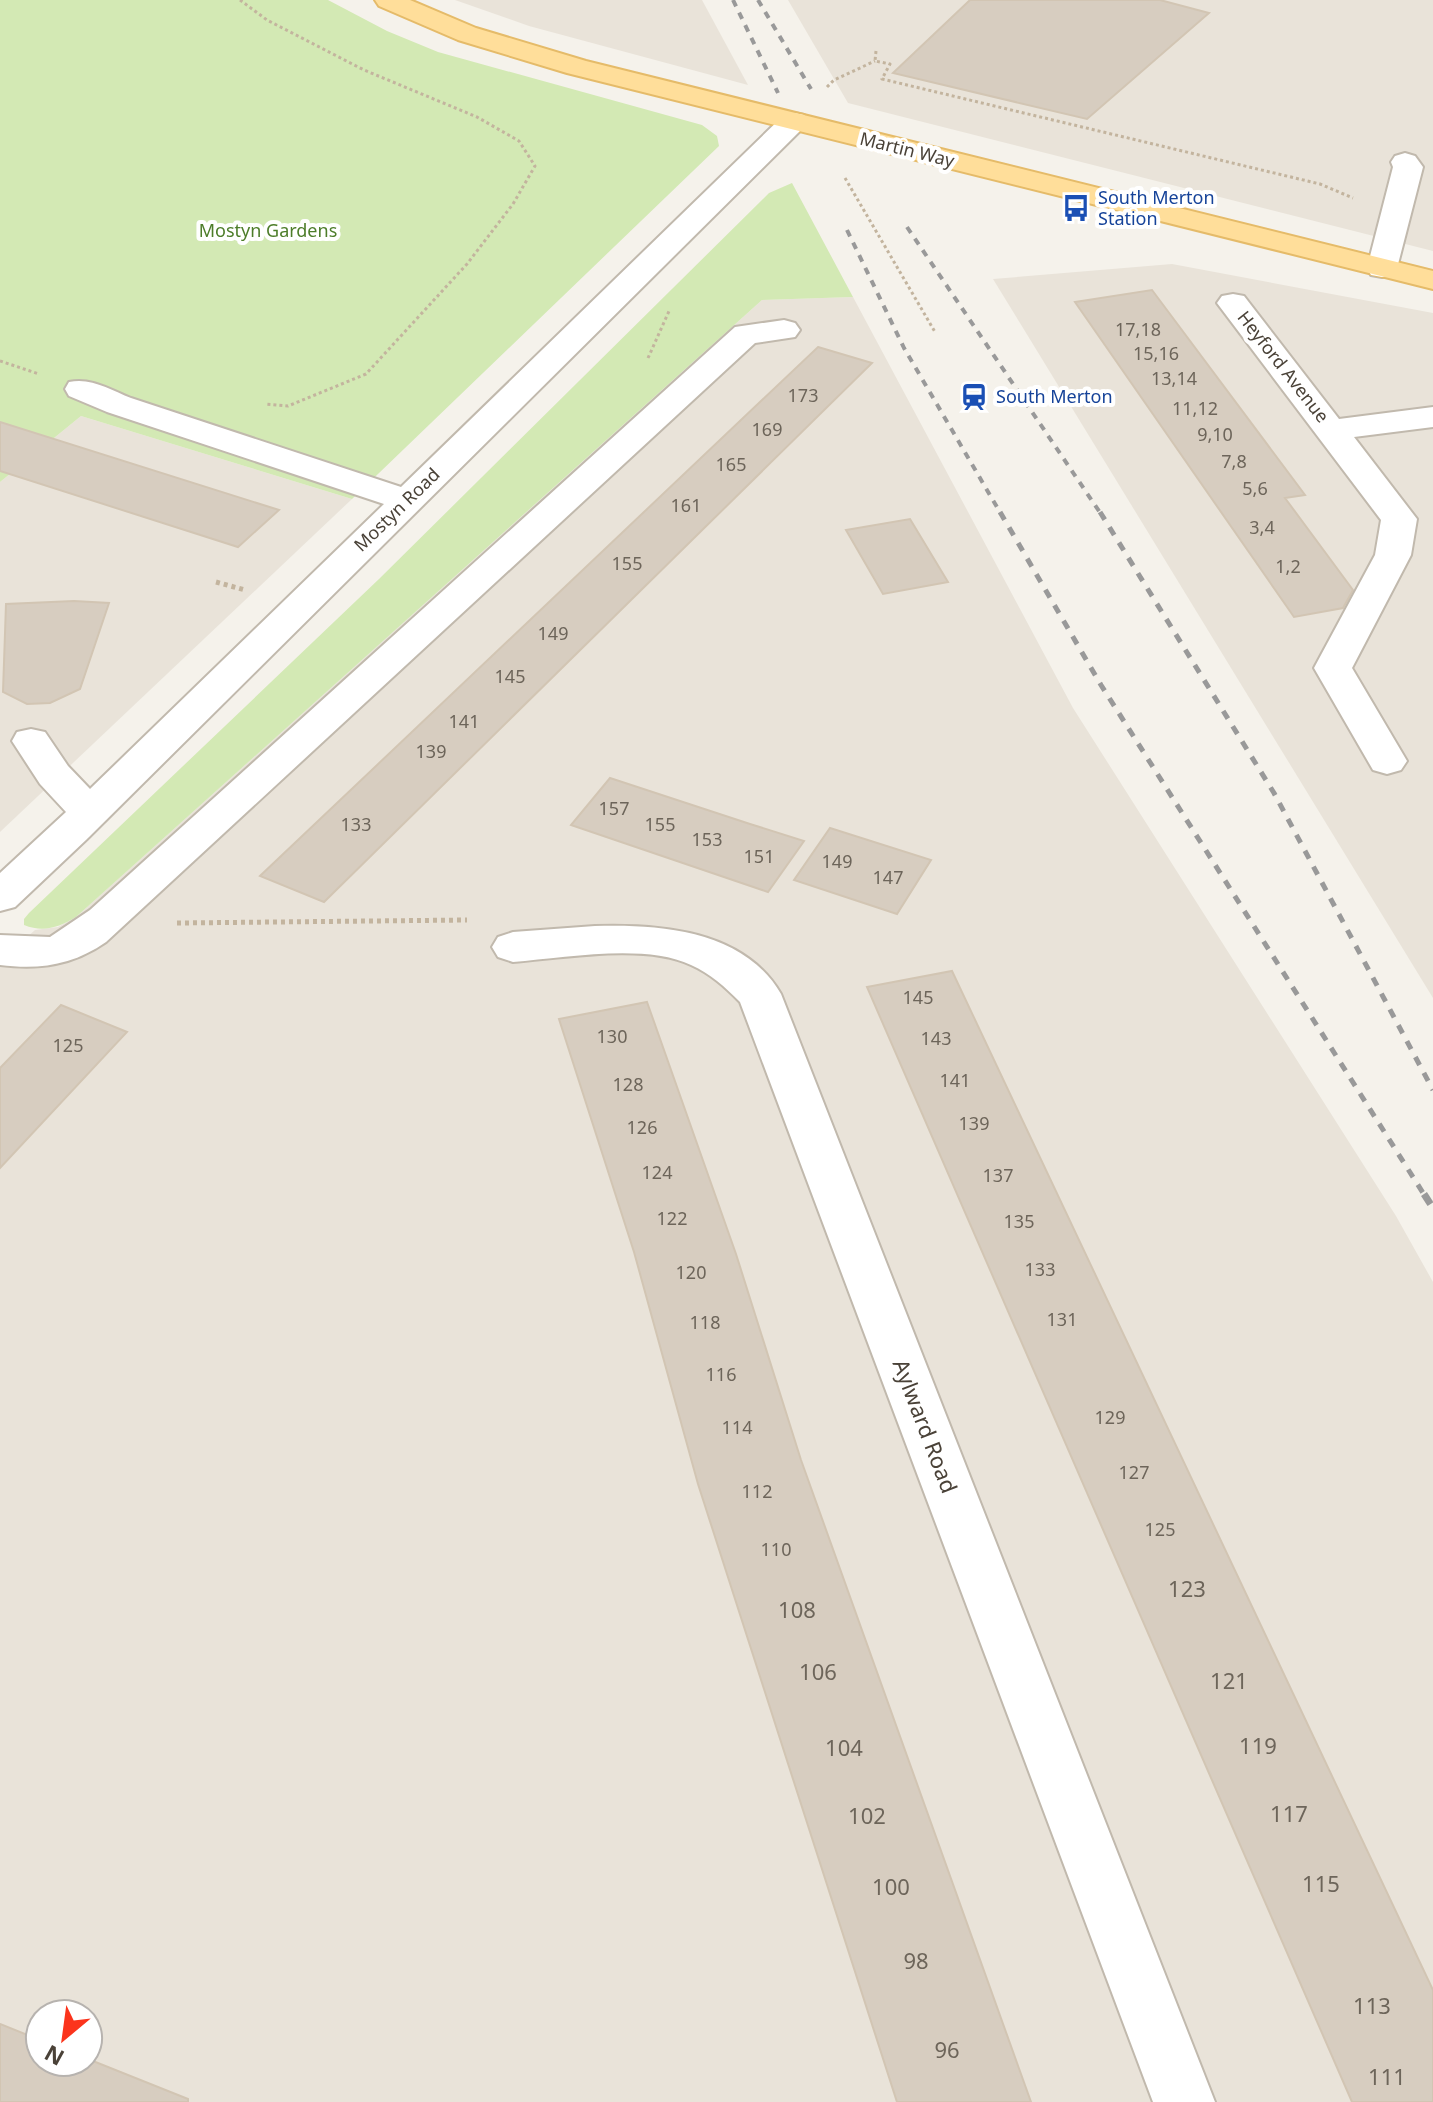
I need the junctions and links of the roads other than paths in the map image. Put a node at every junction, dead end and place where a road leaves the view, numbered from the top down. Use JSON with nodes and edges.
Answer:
{"nodes":[{"id":1,"x":388,"y":0,"type":"edge"},
{"id":2,"x":794,"y":121,"type":"junction"},
{"id":3,"x":1405,"y":162,"type":"dead end"},
{"id":4,"x":1382,"y":268,"type":"junction"},
{"id":5,"x":1433,"y":280,"type":"edge"},
{"id":6,"x":1233,"y":303,"type":"dead end"},
{"id":7,"x":784,"y":330,"type":"dead end"},
{"id":8,"x":81,"y":389,"type":"road end"},
{"id":9,"x":1433,"y":417,"type":"edge"},
{"id":10,"x":1332,"y":430,"type":"junction"},
{"id":11,"x":407,"y":500,"type":"junction"},
{"id":12,"x":31,"y":741,"type":"dead end"},
{"id":13,"x":1387,"y":761,"type":"dead end"},
{"id":14,"x":89,"y":812,"type":"junction"},
{"id":15,"x":0,"y":897,"type":"edge"},
{"id":16,"x":513,"y":947,"type":"road end"},
{"id":17,"x":0,"y":950,"type":"edge"},
{"id":18,"x":1184,"y":2102,"type":"edge"}],
"edges":[{"from":1,"to":2,"type":"main road","name":"Martin Way"},
{"from":2,"to":4,"type":"main road","name":"Martin Way"},
{"from":2,"to":11,"type":"street","name":"Mostyn Road"},
{"from":3,"to":4,"type":"street"},
{"from":4,"to":5,"type":"main road","name":"Martin Way"},
{"from":6,"to":10,"type":"street","name":"Heyford Avenue"},
{"from":7,"to":17,"type":"street"},
{"from":8,"to":11,"type":"street"},
{"from":9,"to":10,"type":"street","name":"Heyford Avenue"},
{"from":10,"to":13,"type":"street","name":"Heyford Avenue"},
{"from":11,"to":14,"type":"street","name":"Mostyn Road"},
{"from":12,"to":14,"type":"street"},
{"from":14,"to":15,"type":"street","name":"Mostyn Road"},
{"from":16,"to":18,"type":"street","name":"Aylward Road"}]}
